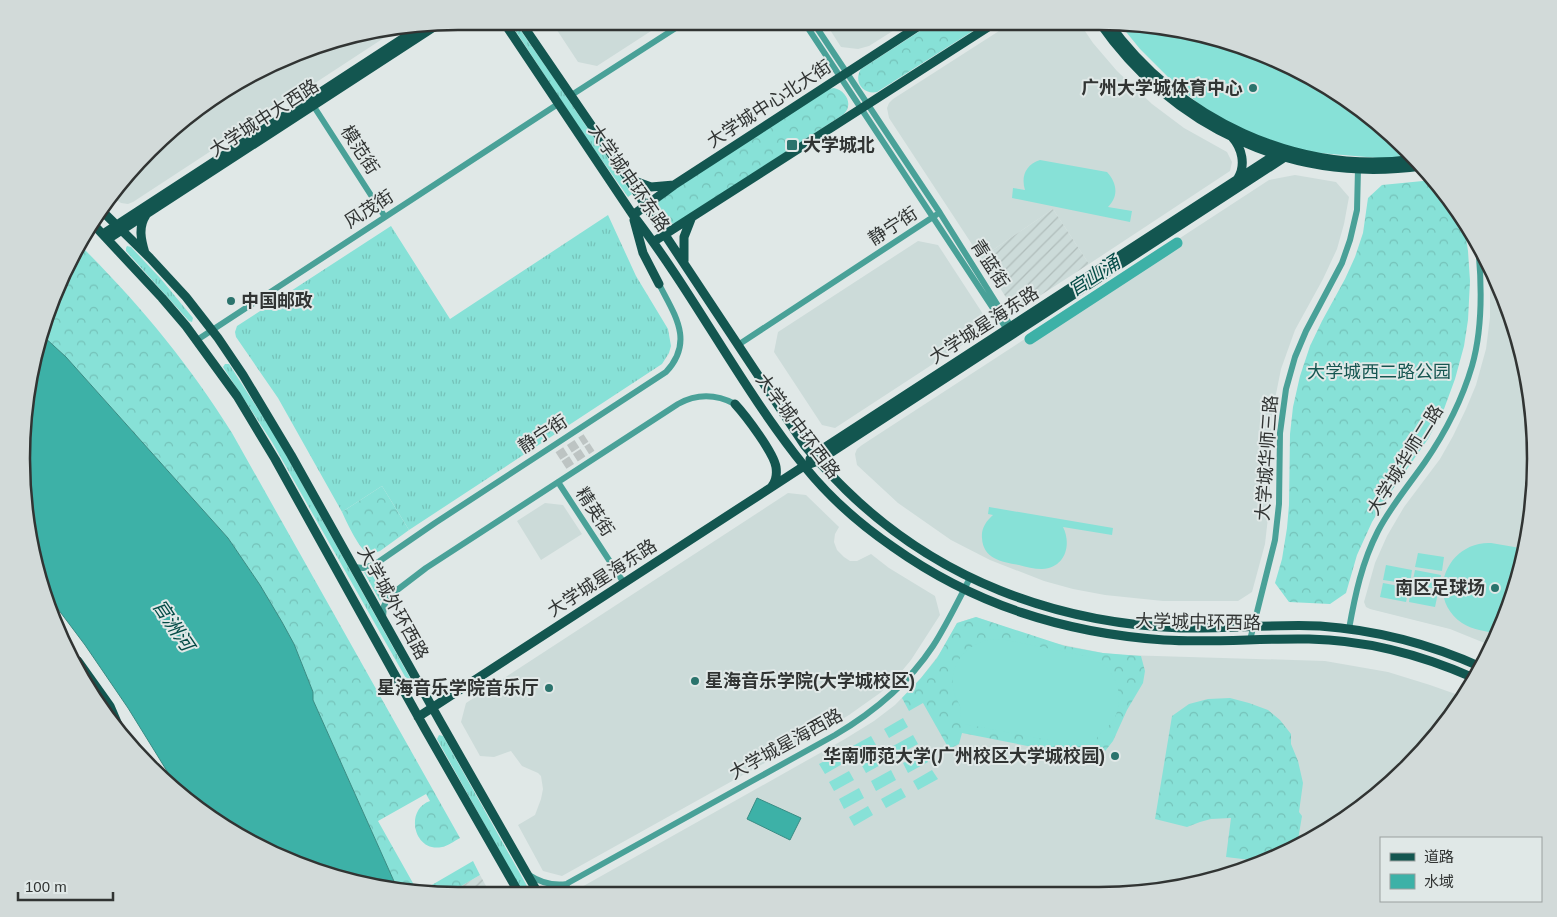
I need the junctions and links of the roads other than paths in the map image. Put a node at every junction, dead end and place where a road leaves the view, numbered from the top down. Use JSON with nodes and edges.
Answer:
{"nodes":[{"id":1,"x":509,"y":30,"type":"edge"},
{"id":2,"x":526,"y":30,"type":"edge"},
{"id":3,"x":673,"y":30,"type":"edge"},
{"id":4,"x":810,"y":30,"type":"edge"},
{"id":5,"x":818,"y":30,"type":"edge"},
{"id":6,"x":913,"y":30,"type":"edge"},
{"id":7,"x":983,"y":30,"type":"edge"},
{"id":8,"x":1105,"y":30,"type":"edge"},
{"id":9,"x":427,"y":31,"type":"edge"},
{"id":10,"x":1115,"y":31,"type":"edge"},
{"id":11,"x":412,"y":33,"type":"edge"},
{"id":12,"x":843,"y":75,"type":"junction"},
{"id":13,"x":570,"y":96,"type":"junction"},
{"id":14,"x":311,"y":102,"type":"junction"},
{"id":15,"x":558,"y":104,"type":"junction"},
{"id":16,"x":864,"y":106,"type":"junction"},
{"id":17,"x":1232,"y":137,"type":"junction"},
{"id":18,"x":1285,"y":153,"type":"junction"},
{"id":19,"x":1276,"y":154,"type":"junction"},
{"id":20,"x":1405,"y":160,"type":"edge"},
{"id":21,"x":1412,"y":167,"type":"edge"},
{"id":22,"x":1358,"y":169,"type":"junction"},
{"id":23,"x":626,"y":176,"type":"junction"},
{"id":24,"x":1237,"y":179,"type":"junction"},
{"id":25,"x":674,"y":185,"type":"junction"},
{"id":26,"x":646,"y":206,"type":"junction"},
{"id":27,"x":146,"y":213,"type":"junction"},
{"id":28,"x":940,"y":213,"type":"junction"},
{"id":29,"x":106,"y":215,"type":"edge"},
{"id":30,"x":632,"y":215,"type":"junction"},
{"id":31,"x":385,"y":217,"type":"junction"},
{"id":32,"x":933,"y":217,"type":"junction"},
{"id":33,"x":691,"y":218,"type":"junction"},
{"id":34,"x":119,"y":227,"type":"junction"},
{"id":35,"x":97,"y":228,"type":"edge"},
{"id":36,"x":664,"y":234,"type":"junction"},
{"id":37,"x":106,"y":236,"type":"junction"},
{"id":38,"x":653,"y":242,"type":"junction"},
{"id":39,"x":145,"y":253,"type":"junction"},
{"id":40,"x":1479,"y":261,"type":"edge"},
{"id":41,"x":684,"y":264,"type":"junction"},
{"id":42,"x":659,"y":284,"type":"joint"},
{"id":43,"x":212,"y":330,"type":"junction"},
{"id":44,"x":1010,"y":330,"type":"junction"},
{"id":45,"x":197,"y":340,"type":"junction"},
{"id":46,"x":738,"y":345,"type":"junction"},
{"id":47,"x":725,"y":354,"type":"joint"},
{"id":48,"x":230,"y":355,"type":"junction"},
{"id":49,"x":215,"y":365,"type":"junction"},
{"id":50,"x":735,"y":404,"type":"joint"},
{"id":51,"x":816,"y":458,"type":"junction"},
{"id":52,"x":804,"y":466,"type":"junction"},
{"id":53,"x":558,"y":482,"type":"junction"},
{"id":54,"x":772,"y":487,"type":"junction"},
{"id":55,"x":354,"y":567,"type":"junction"},
{"id":56,"x":970,"y":578,"type":"junction"},
{"id":57,"x":624,"y":583,"type":"junction"},
{"id":58,"x":964,"y":590,"type":"junction"},
{"id":59,"x":1011,"y":596,"type":"junction"},
{"id":60,"x":1007,"y":608,"type":"junction"},
{"id":61,"x":384,"y":620,"type":"junction"},
{"id":62,"x":1254,"y":626,"type":"junction"},
{"id":63,"x":1349,"y":629,"type":"junction"},
{"id":64,"x":1250,"y":640,"type":"junction"},
{"id":65,"x":1475,"y":664,"type":"edge"},
{"id":66,"x":1468,"y":676,"type":"edge"},
{"id":67,"x":90,"y":678,"type":"edge"},
{"id":68,"x":432,"y":708,"type":"junction"},
{"id":69,"x":111,"y":709,"type":"edge"},
{"id":70,"x":418,"y":717,"type":"junction"},
{"id":71,"x":445,"y":730,"type":"junction"},
{"id":72,"x":430,"y":739,"type":"junction"},
{"id":73,"x":528,"y":874,"type":"junction"},
{"id":74,"x":568,"y":884,"type":"junction"},
{"id":75,"x":515,"y":887,"type":"edge"},
{"id":76,"x":535,"y":887,"type":"edge"},
{"id":77,"x":565,"y":887,"type":"edge"}],
"edges":[{"from":1,"to":15,"type":"main road","name":"大学城中环东路"},
{"from":2,"to":13,"type":"main road","name":"大学城中环东路"},
{"from":3,"to":13,"type":"street"},
{"from":4,"to":12,"type":"street","name":"青蓝街"},
{"from":5,"to":12,"type":"street","name":"青蓝街"},
{"from":6,"to":12,"type":"main road","name":"大学城中心北大街"},
{"from":7,"to":16,"type":"main road"},
{"from":8,"to":17,"type":"main road"},
{"from":9,"to":14,"type":"main road","name":"大学城中大西路"},
{"from":10,"to":18,"type":"main road"},
{"from":11,"to":14,"type":"main road","name":"大学城中大西路"},
{"from":12,"to":16,"type":"street","name":"青蓝街"},
{"from":12,"to":25,"type":"main road","name":"大学城中心北大街"},
{"from":13,"to":23,"type":"main road","name":"大学城中环东路"},
{"from":14,"to":27,"type":"main road","name":"大学城中大西路"},
{"from":14,"to":31,"type":"street","name":"模范街"},
{"from":14,"to":34,"type":"main road","name":"大学城中大西路"},
{"from":15,"to":30,"type":"main road","name":"大学城中环东路"},
{"from":15,"to":31,"type":"street","name":"风茂街"},
{"from":16,"to":28,"type":"street","name":"青蓝街"},
{"from":16,"to":32,"type":"street","name":"青蓝街"},
{"from":16,"to":33,"type":"main road"},
{"from":17,"to":19,"type":"main road"},
{"from":17,"to":24,"type":"main road"},
{"from":18,"to":19,"type":"main road"},
{"from":18,"to":20,"type":"main road"},
{"from":18,"to":22,"type":"main road"},
{"from":18,"to":44,"type":"main road","name":"大学城星海东路"},
{"from":19,"to":24,"type":"main road","name":"大学城星海东路"},
{"from":21,"to":22,"type":"main road"},
{"from":22,"to":62,"type":"street","name":"大学城华师三路"},
{"from":23,"to":25,"type":"main road"},
{"from":23,"to":26,"type":"main road","name":"大学城中环东路"},
{"from":24,"to":44,"type":"main road","name":"大学城星海东路"},
{"from":25,"to":26,"type":"main road","name":"大学城中心北大街"},
{"from":26,"to":30,"type":"main road","name":"大学城中心北大街"},
{"from":26,"to":36,"type":"main road","name":"大学城中环东路"},
{"from":27,"to":34,"type":"main road","name":"大学城中大西路"},
{"from":27,"to":39,"type":"main road"},
{"from":28,"to":32,"type":"street","name":"静宁街"},
{"from":28,"to":44,"type":"street","name":"青蓝街"},
{"from":29,"to":34,"type":"main road","name":"大学城外环西路"},
{"from":30,"to":38,"type":"main road","name":"大学城中环东路"},
{"from":30,"to":42,"type":"main road"},
{"from":31,"to":43,"type":"street","name":"风茂街"},
{"from":32,"to":44,"type":"street","name":"青蓝街"},
{"from":32,"to":46,"type":"street","name":"静宁街"},
{"from":33,"to":36,"type":"main road"},
{"from":33,"to":41,"type":"main road"},
{"from":34,"to":37,"type":"main road","name":"大学城中大西路"},
{"from":34,"to":39,"type":"main road","name":"大学城外环西路"},
{"from":35,"to":37,"type":"main road","name":"大学城外环西路"},
{"from":36,"to":38,"type":"main road"},
{"from":36,"to":41,"type":"main road","name":"大学城中环东路"},
{"from":37,"to":45,"type":"main road","name":"大学城外环西路"},
{"from":38,"to":47,"type":"main road","name":"大学城中环东路"},
{"from":39,"to":43,"type":"main road","name":"大学城外环西路"},
{"from":40,"to":63,"type":"street","name":"大学城华师二路"},
{"from":41,"to":46,"type":"main road","name":"大学城中环东路"},
{"from":42,"to":55,"type":"street","name":"静宁街"},
{"from":43,"to":45,"type":"street","name":"风茂街"},
{"from":43,"to":48,"type":"main road","name":"大学城外环西路"},
{"from":44,"to":51,"type":"main road","name":"大学城星海东路"},
{"from":45,"to":49,"type":"main road","name":"大学城外环西路"},
{"from":46,"to":51,"type":"main road","name":"大学城中环西路"},
{"from":47,"to":52,"type":"main road","name":"大学城中环西路"},
{"from":48,"to":49,"type":"main road"},
{"from":48,"to":55,"type":"main road","name":"大学城外环西路"},
{"from":49,"to":70,"type":"main road","name":"大学城外环西路"},
{"from":50,"to":53,"type":"street"},
{"from":50,"to":54,"type":"main road"},
{"from":51,"to":52,"type":"main road","name":"大学城星海东路"},
{"from":51,"to":56,"type":"main road","name":"大学城中环西路"},
{"from":52,"to":54,"type":"main road","name":"大学城星海东路"},
{"from":52,"to":58,"type":"main road","name":"大学城中环西路"},
{"from":53,"to":57,"type":"street","name":"精英街"},
{"from":53,"to":61,"type":"street"},
{"from":54,"to":57,"type":"main road","name":"大学城星海东路"},
{"from":55,"to":61,"type":"main road","name":"大学城外环西路"},
{"from":56,"to":58,"type":"street","name":"大学城星海西路"},
{"from":56,"to":59,"type":"main road","name":"大学城中环西路"},
{"from":57,"to":68,"type":"main road","name":"大学城星海东路"},
{"from":58,"to":60,"type":"main road","name":"大学城中环西路"},
{"from":58,"to":74,"type":"street","name":"大学城星海西路"},
{"from":59,"to":60,"type":"main road"},
{"from":59,"to":62,"type":"main road","name":"大学城中环西路"},
{"from":60,"to":64,"type":"main road","name":"大学城中环西路"},
{"from":61,"to":68,"type":"main road","name":"大学城外环西路"},
{"from":62,"to":63,"type":"main road","name":"大学城中环西路"},
{"from":62,"to":64,"type":"street","name":"大学城华师三路"},
{"from":63,"to":65,"type":"main road","name":"大学城中环西路"},
{"from":64,"to":66,"type":"main road","name":"大学城中环西路"},
{"from":67,"to":69,"type":"main road"},
{"from":68,"to":70,"type":"main road","name":"大学城星海东路"},
{"from":68,"to":71,"type":"main road","name":"大学城外环西路"},
{"from":70,"to":72,"type":"main road","name":"大学城外环西路"},
{"from":71,"to":72,"type":"main road"},
{"from":71,"to":73,"type":"main road","name":"大学城外环西路"},
{"from":72,"to":75,"type":"main road","name":"大学城外环西路"},
{"from":73,"to":74,"type":"street"},
{"from":73,"to":76,"type":"main road","name":"大学城外环西路"},
{"from":74,"to":77,"type":"street","name":"大学城星海西路"}]}
